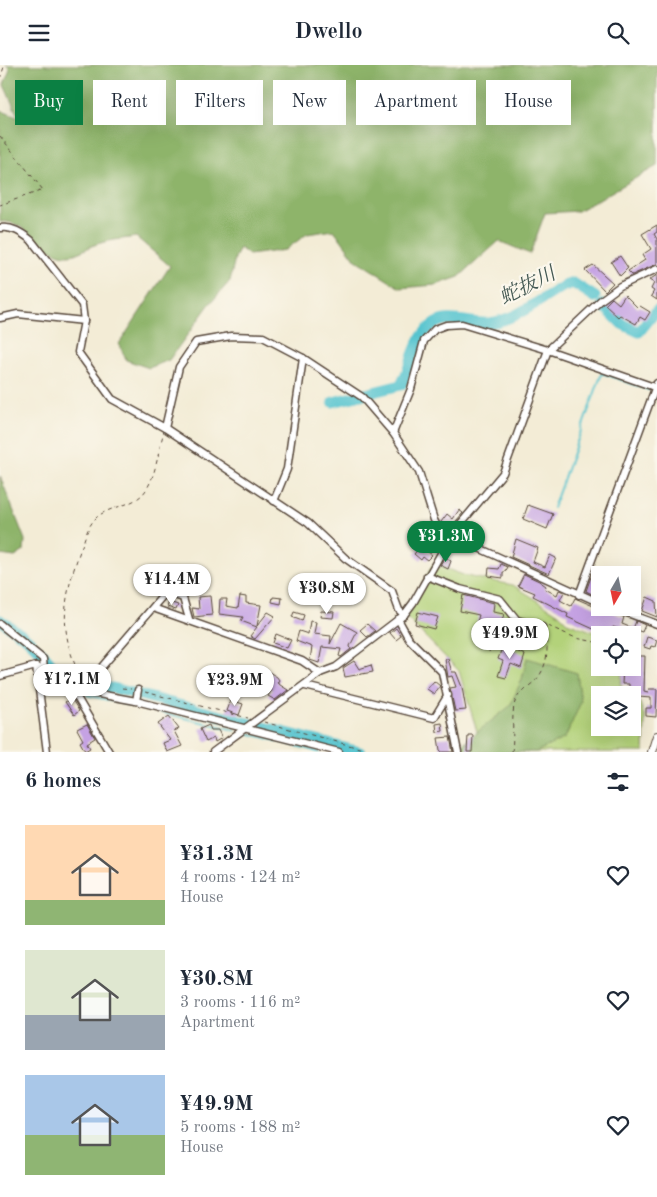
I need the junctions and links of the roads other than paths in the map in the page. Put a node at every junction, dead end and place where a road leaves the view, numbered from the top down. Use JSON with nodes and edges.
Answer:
{"nodes":[{"id":1,"x":0,"y":228,"type":"edge"},
{"id":2,"x":657,"y":269,"type":"edge"},
{"id":3,"x":0,"y":318,"type":"edge"},
{"id":4,"x":84,"y":321,"type":"junction"},
{"id":5,"x":548,"y":350,"type":"junction"},
{"id":6,"x":302,"y":359,"type":"junction"},
{"id":7,"x":656,"y":386,"type":"edge"},
{"id":8,"x":165,"y":428,"type":"junction"},
{"id":9,"x":393,"y":433,"type":"junction"},
{"id":10,"x":274,"y":501,"type":"junction"},
{"id":11,"x":452,"y":534,"type":"junction"},
{"id":12,"x":427,"y":576,"type":"junction"},
{"id":13,"x":579,"y":595,"type":"junction"},
{"id":14,"x":591,"y":600,"type":"edge"},
{"id":15,"x":154,"y":608,"type":"junction"},
{"id":16,"x":404,"y":615,"type":"junction"},
{"id":17,"x":635,"y":616,"type":"edge"},
{"id":18,"x":190,"y":619,"type":"junction"},
{"id":19,"x":398,"y":619,"type":"junction"},
{"id":20,"x":0,"y":624,"type":"edge"},
{"id":21,"x":657,"y":624,"type":"edge"},
{"id":22,"x":542,"y":627,"type":"road end"},
{"id":23,"x":36,"y":666,"type":"junction"},
{"id":24,"x":44,"y":670,"type":"junction"},
{"id":25,"x":320,"y":673,"type":"junction"},
{"id":26,"x":0,"y":676,"type":"edge"},
{"id":27,"x":304,"y":686,"type":"junction"},
{"id":28,"x":72,"y":689,"type":"junction"},
{"id":29,"x":138,"y":690,"type":"road end"},
{"id":30,"x":448,"y":695,"type":"junction"},
{"id":31,"x":136,"y":701,"type":"junction"},
{"id":32,"x":247,"y":727,"type":"junction"},
{"id":33,"x":657,"y":736,"type":"edge"},
{"id":34,"x":654,"y":748,"type":"edge"},
{"id":35,"x":47,"y":752,"type":"edge"},
{"id":36,"x":108,"y":752,"type":"edge"},
{"id":37,"x":213,"y":752,"type":"edge"},
{"id":38,"x":339,"y":752,"type":"edge"},
{"id":39,"x":458,"y":752,"type":"edge"}],
"edges":[{"from":1,"to":4,"type":"street"},
{"from":2,"to":5,"type":"street"},
{"from":3,"to":4,"type":"street"},
{"from":4,"to":8,"type":"street"},
{"from":5,"to":7,"type":"street"},
{"from":5,"to":9,"type":"street"},
{"from":5,"to":11,"type":"street"},
{"from":6,"to":8,"type":"street"},
{"from":6,"to":9,"type":"street"},
{"from":6,"to":10,"type":"street"},
{"from":7,"to":13,"type":"street"},
{"from":8,"to":10,"type":"street"},
{"from":9,"to":11,"type":"street"},
{"from":10,"to":16,"type":"street"},
{"from":11,"to":12,"type":"street"},
{"from":11,"to":13,"type":"street"},
{"from":12,"to":16,"type":"street"},
{"from":12,"to":22,"type":"street"},
{"from":13,"to":14,"type":"street"},
{"from":15,"to":18,"type":"street"},
{"from":15,"to":18,"type":"street"},
{"from":15,"to":28,"type":"street"},
{"from":16,"to":19,"type":"street"},
{"from":17,"to":21,"type":"street"},
{"from":18,"to":25,"type":"street"},
{"from":19,"to":25,"type":"street"},
{"from":19,"to":30,"type":"street"},
{"from":20,"to":24,"type":"street"},
{"from":23,"to":24,"type":"street"},
{"from":23,"to":26,"type":"street"},
{"from":23,"to":35,"type":"street"},
{"from":24,"to":28,"type":"street"},
{"from":25,"to":27,"type":"street"},
{"from":27,"to":30,"type":"street"},
{"from":27,"to":32,"type":"street"},
{"from":28,"to":31,"type":"street"},
{"from":28,"to":36,"type":"street"},
{"from":29,"to":31,"type":"street"},
{"from":30,"to":39,"type":"street"},
{"from":31,"to":32,"type":"street"},
{"from":32,"to":37,"type":"street"},
{"from":32,"to":38,"type":"street"},
{"from":33,"to":34,"type":"main road"}]}
